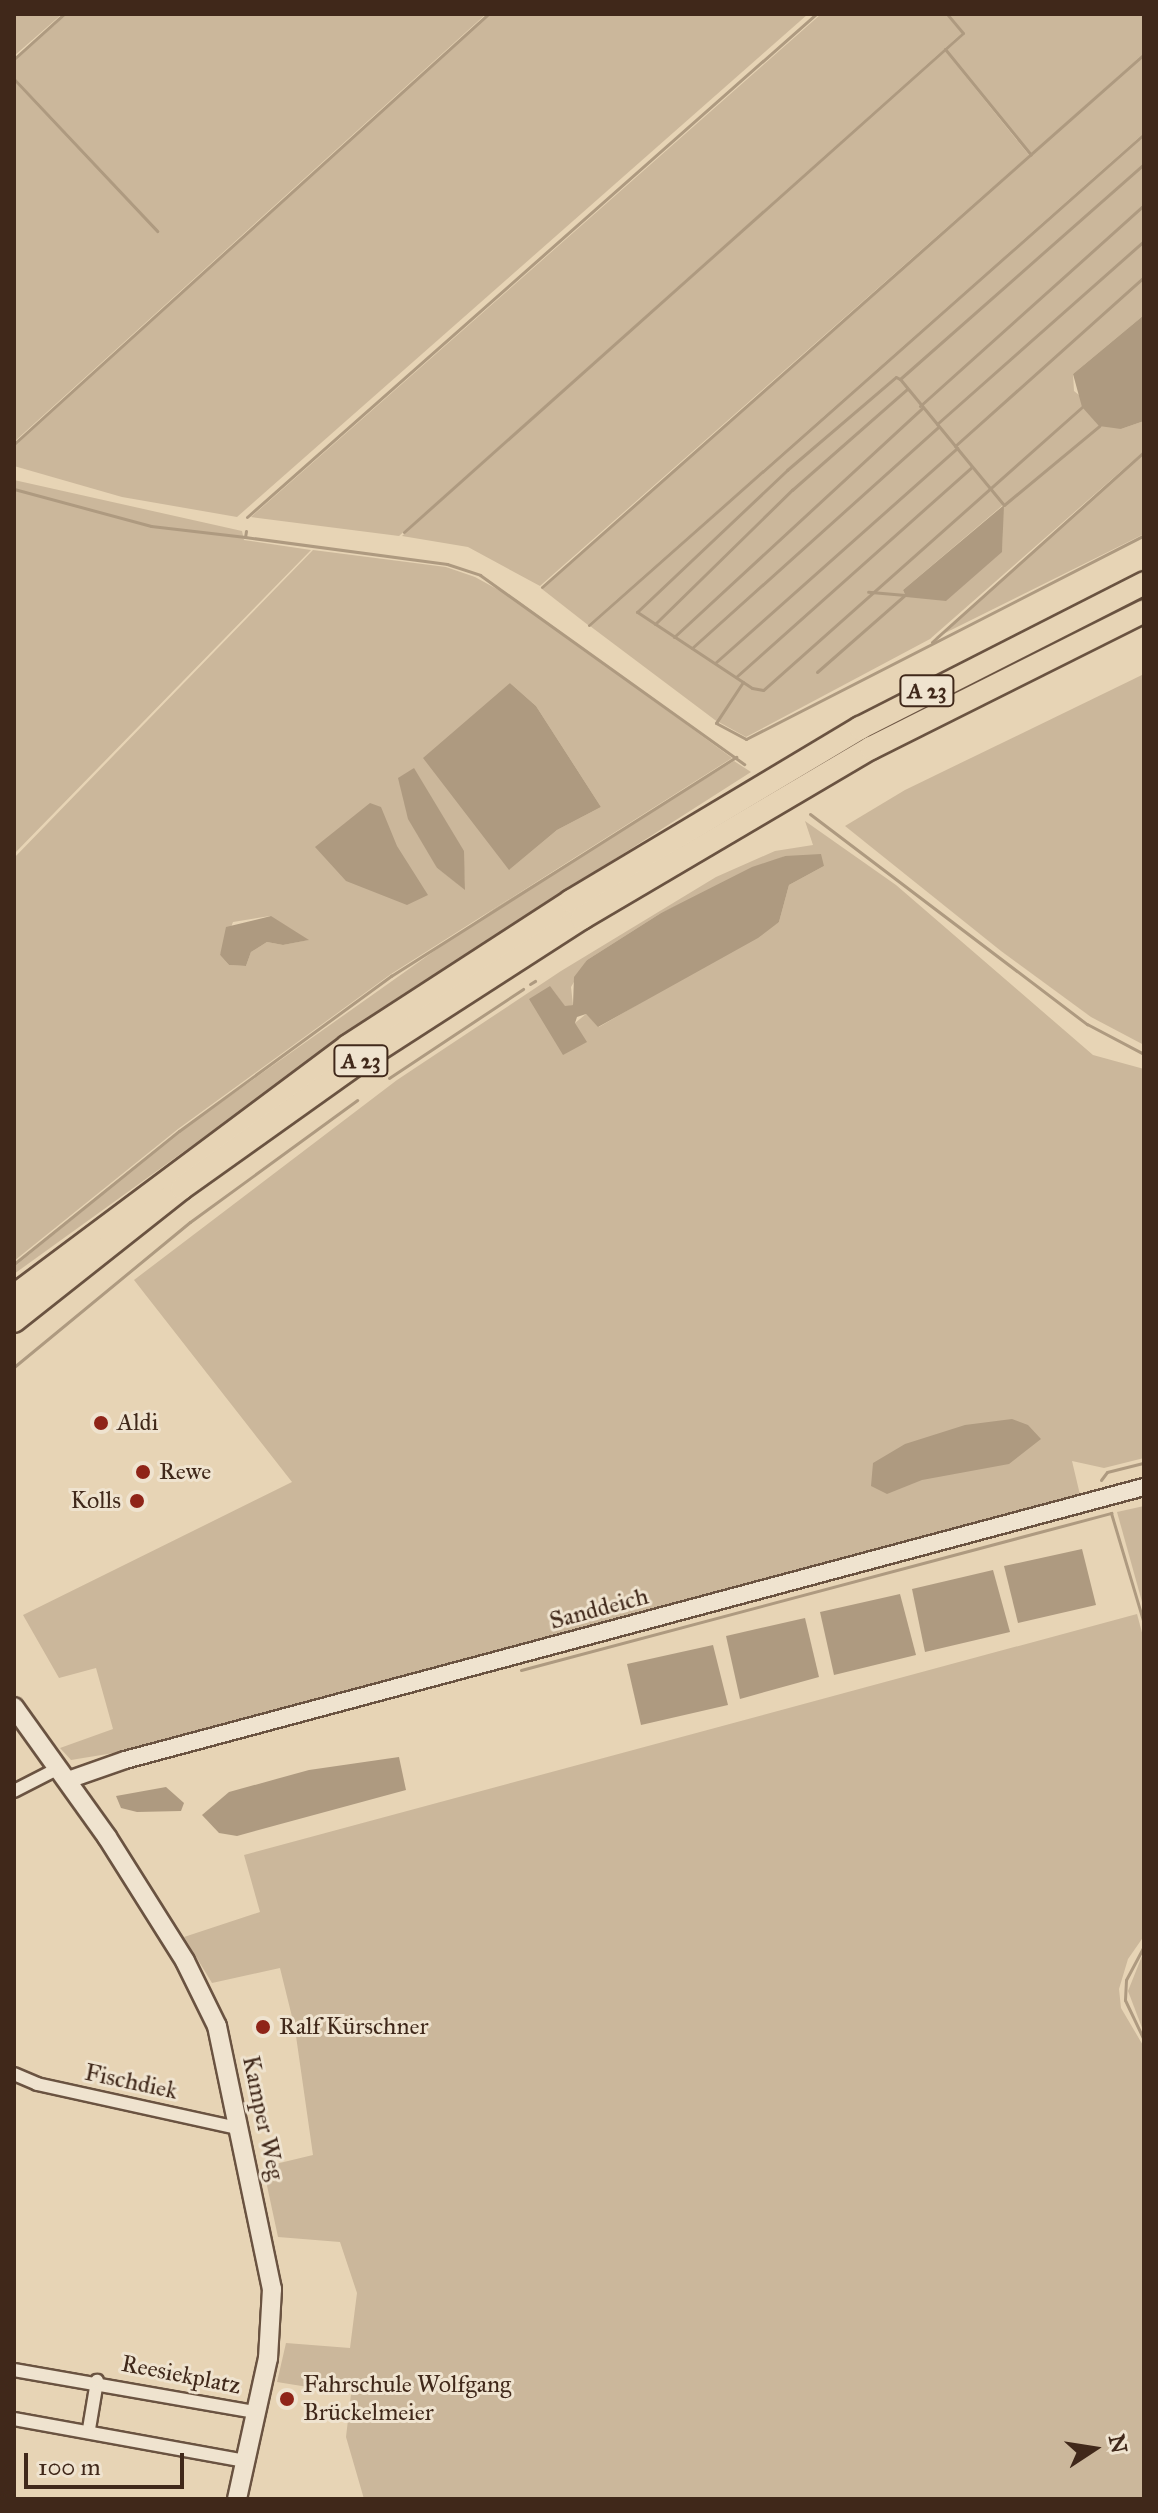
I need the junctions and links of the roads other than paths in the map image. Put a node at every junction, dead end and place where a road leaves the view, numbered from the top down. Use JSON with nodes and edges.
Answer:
{"nodes":[{"id":1,"x":1144,"y":583,"type":"edge"},
{"id":2,"x":1144,"y":611,"type":"edge"},
{"id":3,"x":14,"y":1296,"type":"edge"},
{"id":4,"x":14,"y":1321,"type":"edge"},
{"id":5,"x":1144,"y":1487,"type":"edge"},
{"id":6,"x":14,"y":1707,"type":"edge"},
{"id":7,"x":64,"y":1774,"type":"junction"},
{"id":8,"x":14,"y":1791,"type":"edge"},
{"id":9,"x":14,"y":2074,"type":"edge"},
{"id":10,"x":241,"y":2129,"type":"junction"},
{"id":11,"x":14,"y":2370,"type":"edge"},
{"id":12,"x":97,"y":2381,"type":"junction"},
{"id":13,"x":255,"y":2412,"type":"junction"},
{"id":14,"x":14,"y":2419,"type":"edge"},
{"id":15,"x":89,"y":2429,"type":"junction"},
{"id":16,"x":245,"y":2461,"type":"junction"},
{"id":17,"x":237,"y":2499,"type":"edge"}],
"edges":[{"from":1,"to":3,"type":"highway","number":"A 23"},
{"from":2,"to":4,"type":"highway","number":"A 23"},
{"from":5,"to":7,"type":"street","name":"Sanddeich"},
{"from":6,"to":7,"type":"main road","name":"Kamper Weg"},
{"from":7,"to":8,"type":"street","name":"Sanddeich"},
{"from":7,"to":10,"type":"main road","name":"Kamper Weg"},
{"from":9,"to":10,"type":"street","name":"Fischdiek"},
{"from":10,"to":13,"type":"main road","name":"Kamper Weg"},
{"from":11,"to":12,"type":"street","name":"Reesiekplatz"},
{"from":12,"to":13,"type":"street","name":"Reesiekplatz"},
{"from":12,"to":15,"type":"street","name":"Reesiekplatz"},
{"from":13,"to":16,"type":"main road","name":"Kamper Weg"},
{"from":14,"to":15,"type":"street"},
{"from":15,"to":16,"type":"street"},
{"from":16,"to":17,"type":"main road","name":"Kamper Weg"}]}
